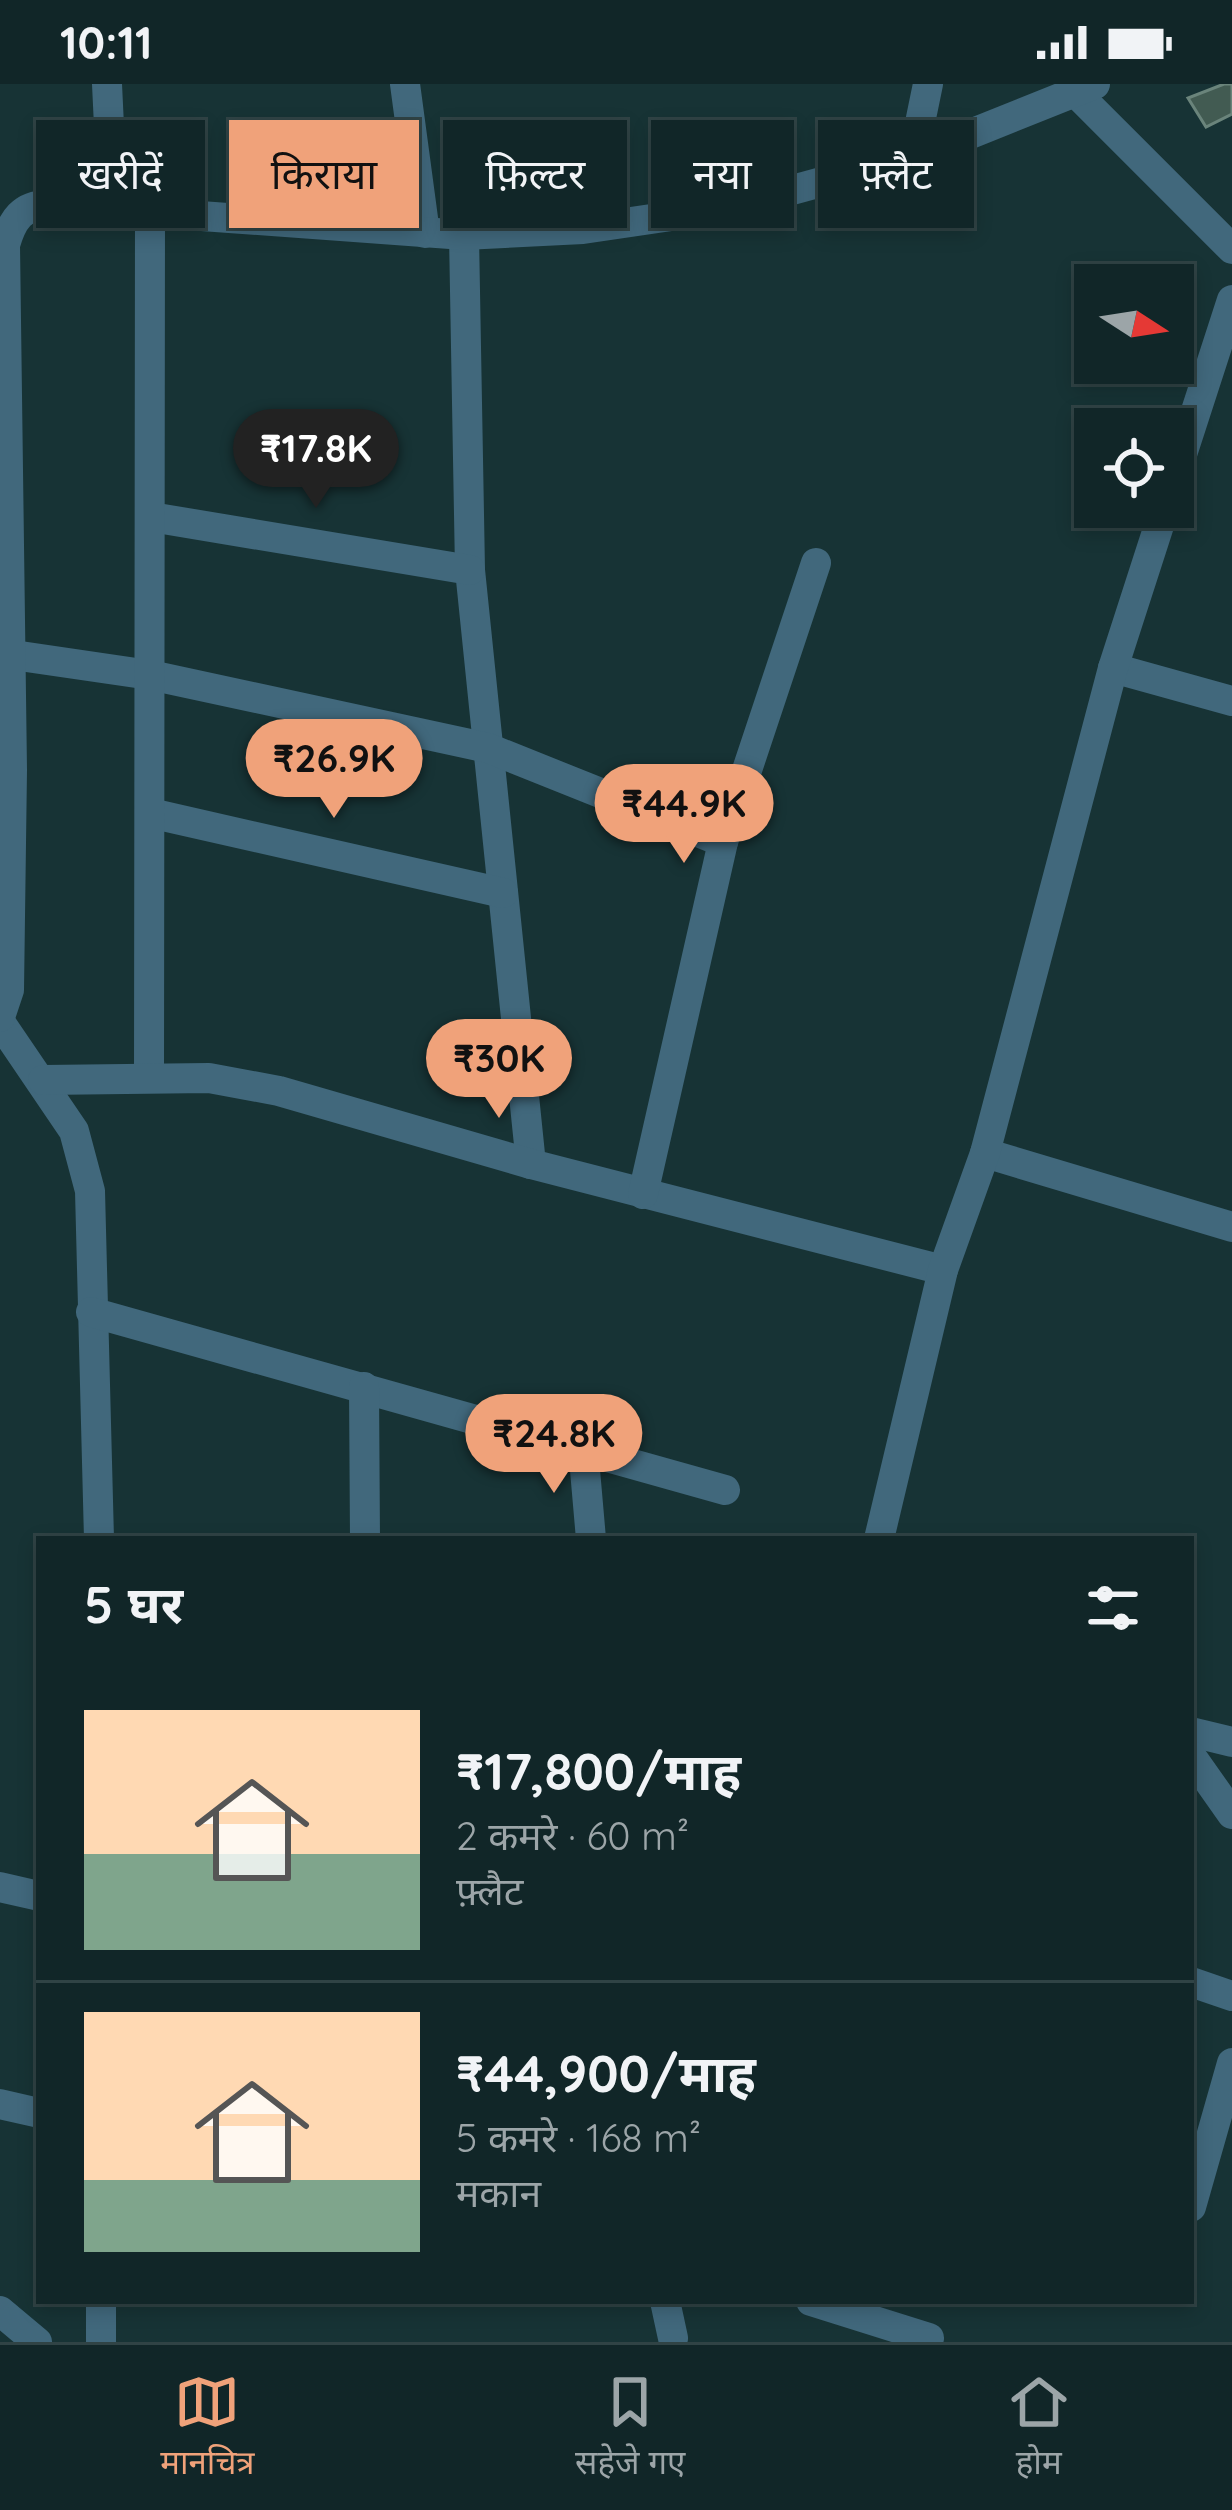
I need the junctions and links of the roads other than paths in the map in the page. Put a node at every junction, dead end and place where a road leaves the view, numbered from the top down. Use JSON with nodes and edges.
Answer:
{"nodes":[{"id":1,"x":107,"y":84,"type":"edge"},
{"id":2,"x":405,"y":84,"type":"edge"},
{"id":3,"x":928,"y":84,"type":"edge"},
{"id":4,"x":1085,"y":88,"type":"edge"},
{"id":5,"x":108,"y":120,"type":"edge"},
{"id":6,"x":921,"y":120,"type":"edge"},
{"id":7,"x":974,"y":133,"type":"edge"},
{"id":8,"x":818,"y":183,"type":"edge"},
{"id":9,"x":15,"y":205,"type":"edge"},
{"id":10,"x":205,"y":217,"type":"edge"},
{"id":11,"x":150,"y":228,"type":"edge"},
{"id":12,"x":425,"y":233,"type":"junction"},
{"id":13,"x":464,"y":235,"type":"junction"},
{"id":14,"x":1232,"y":249,"type":"edge"},
{"id":15,"x":1232,"y":300,"type":"edge"},
{"id":16,"x":1194,"y":417,"type":"edge"},
{"id":17,"x":151,"y":517,"type":"junction"},
{"id":18,"x":1158,"y":528,"type":"edge"},
{"id":19,"x":816,"y":563,"type":"dead end"},
{"id":20,"x":470,"y":570,"type":"junction"},
{"id":21,"x":3,"y":653,"type":"edge"},
{"id":22,"x":1113,"y":668,"type":"junction"},
{"id":23,"x":150,"y":675,"type":"junction"},
{"id":24,"x":1232,"y":701,"type":"edge"},
{"id":25,"x":488,"y":748,"type":"junction"},
{"id":26,"x":150,"y":813,"type":"junction"},
{"id":27,"x":723,"y":842,"type":"junction"},
{"id":28,"x":503,"y":892,"type":"junction"},
{"id":29,"x":0,"y":1020,"type":"edge"},
{"id":30,"x":149,"y":1078,"type":"junction"},
{"id":31,"x":43,"y":1080,"type":"junction"},
{"id":32,"x":986,"y":1153,"type":"junction"},
{"id":33,"x":531,"y":1164,"type":"junction"},
{"id":34,"x":643,"y":1194,"type":"junction"},
{"id":35,"x":1232,"y":1226,"type":"edge"},
{"id":36,"x":943,"y":1270,"type":"junction"},
{"id":37,"x":91,"y":1312,"type":"junction"},
{"id":38,"x":364,"y":1387,"type":"junction"},
{"id":39,"x":583,"y":1447,"type":"junction"},
{"id":40,"x":725,"y":1490,"type":"dead end"},
{"id":41,"x":99,"y":1536,"type":"edge"},
{"id":42,"x":365,"y":1536,"type":"edge"},
{"id":43,"x":591,"y":1536,"type":"edge"},
{"id":44,"x":880,"y":1536,"type":"edge"},
{"id":45,"x":1194,"y":1733,"type":"edge"},
{"id":46,"x":1232,"y":1742,"type":"edge"},
{"id":47,"x":1194,"y":1760,"type":"edge"},
{"id":48,"x":1232,"y":1814,"type":"edge"},
{"id":49,"x":0,"y":1888,"type":"edge"},
{"id":50,"x":36,"y":1895,"type":"edge"},
{"id":51,"x":1194,"y":1983,"type":"edge"},
{"id":52,"x":1232,"y":1996,"type":"edge"},
{"id":53,"x":1232,"y":2063,"type":"edge"},
{"id":54,"x":0,"y":2104,"type":"edge"},
{"id":55,"x":36,"y":2112,"type":"edge"},
{"id":56,"x":1194,"y":2196,"type":"edge"},
{"id":57,"x":101,"y":2304,"type":"edge"},
{"id":58,"x":666,"y":2304,"type":"edge"},
{"id":59,"x":821,"y":2304,"type":"edge"},
{"id":60,"x":0,"y":2311,"type":"edge"},
{"id":61,"x":673,"y":2338,"type":"dead end"},
{"id":62,"x":929,"y":2338,"type":"dead end"},
{"id":63,"x":37,"y":2342,"type":"edge"},
{"id":64,"x":100,"y":2342,"type":"edge"}],
"edges":[{"from":1,"to":5,"type":"street"},
{"from":2,"to":12,"type":"street"},
{"from":3,"to":6,"type":"street"},
{"from":4,"to":7,"type":"street"},
{"from":4,"to":14,"type":"street"},
{"from":8,"to":13,"type":"street"},
{"from":9,"to":21,"type":"street"},
{"from":10,"to":12,"type":"street"},
{"from":11,"to":17,"type":"street"},
{"from":12,"to":13,"type":"street"},
{"from":13,"to":20,"type":"street"},
{"from":15,"to":16,"type":"street"},
{"from":17,"to":20,"type":"street"},
{"from":17,"to":23,"type":"street"},
{"from":18,"to":22,"type":"street"},
{"from":19,"to":27,"type":"street"},
{"from":20,"to":25,"type":"street"},
{"from":21,"to":23,"type":"street"},
{"from":21,"to":29,"type":"street"},
{"from":22,"to":24,"type":"street"},
{"from":22,"to":32,"type":"street"},
{"from":23,"to":25,"type":"street"},
{"from":23,"to":26,"type":"street"},
{"from":25,"to":27,"type":"street"},
{"from":25,"to":28,"type":"street"},
{"from":26,"to":28,"type":"street"},
{"from":26,"to":30,"type":"street"},
{"from":27,"to":34,"type":"street"},
{"from":28,"to":33,"type":"street"},
{"from":29,"to":31,"type":"street"},
{"from":30,"to":31,"type":"street"},
{"from":30,"to":33,"type":"street"},
{"from":31,"to":37,"type":"street"},
{"from":32,"to":35,"type":"street"},
{"from":32,"to":36,"type":"street"},
{"from":33,"to":34,"type":"street"},
{"from":34,"to":36,"type":"street"},
{"from":36,"to":44,"type":"street"},
{"from":37,"to":38,"type":"street"},
{"from":37,"to":41,"type":"street"},
{"from":38,"to":39,"type":"street"},
{"from":38,"to":42,"type":"street"},
{"from":39,"to":40,"type":"street"},
{"from":39,"to":43,"type":"street"},
{"from":45,"to":46,"type":"street"},
{"from":47,"to":48,"type":"street"},
{"from":49,"to":50,"type":"street"},
{"from":51,"to":52,"type":"street"},
{"from":53,"to":56,"type":"street"},
{"from":54,"to":55,"type":"street"},
{"from":57,"to":64,"type":"street"},
{"from":58,"to":61,"type":"street"},
{"from":59,"to":62,"type":"street"},
{"from":60,"to":63,"type":"street"}]}
